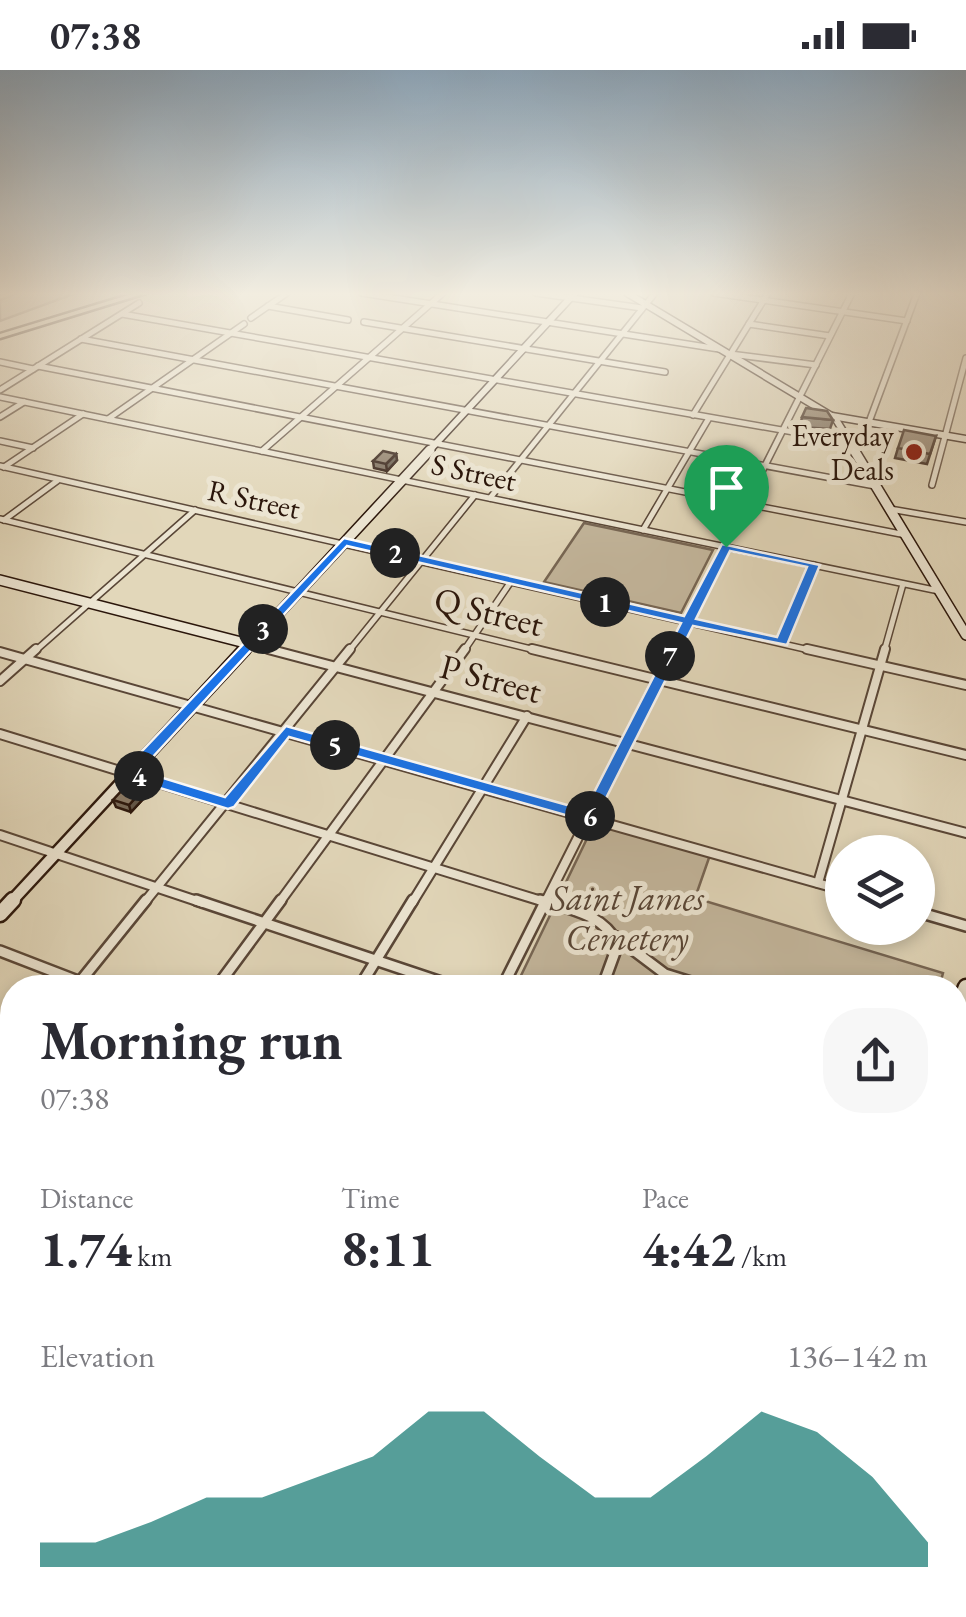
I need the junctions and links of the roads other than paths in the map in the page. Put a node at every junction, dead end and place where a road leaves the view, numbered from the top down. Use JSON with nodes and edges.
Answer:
{"nodes":[{"id":1,"x":23,"y":365,"type":"edge"},
{"id":2,"x":39,"y":365,"type":"edge"},
{"id":3,"x":185,"y":365,"type":"edge"},
{"id":4,"x":221,"y":365,"type":"edge"},
{"id":5,"x":361,"y":365,"type":"edge"},
{"id":6,"x":411,"y":365,"type":"edge"},
{"id":7,"x":507,"y":365,"type":"edge"},
{"id":8,"x":597,"y":365,"type":"edge"},
{"id":9,"x":625,"y":365,"type":"edge"},
{"id":10,"x":720,"y":365,"type":"edge"},
{"id":11,"x":749,"y":365,"type":"edge"},
{"id":12,"x":816,"y":365,"type":"edge"},
{"id":13,"x":890,"y":365,"type":"edge"},
{"id":14,"x":964,"y":365,"type":"edge"},
{"id":15,"x":36,"y":367,"type":"junction"},
{"id":16,"x":665,"y":372,"type":"dead end"},
{"id":17,"x":494,"y":380,"type":"junction"},
{"id":18,"x":336,"y":386,"type":"junction"},
{"id":19,"x":152,"y":388,"type":"junction"},
{"id":20,"x":0,"y":394,"type":"edge"},
{"id":21,"x":574,"y":394,"type":"junction"},
{"id":22,"x":800,"y":396,"type":"junction"},
{"id":23,"x":24,"y":402,"type":"junction"},
{"id":24,"x":466,"y":410,"type":"junction"},
{"id":25,"x":83,"y":414,"type":"junction"},
{"id":26,"x":693,"y":415,"type":"junction"},
{"id":27,"x":832,"y":416,"type":"junction"},
{"id":28,"x":0,"y":417,"type":"edge"},
{"id":29,"x":301,"y":417,"type":"junction"},
{"id":30,"x":709,"y":418,"type":"junction"},
{"id":31,"x":108,"y":419,"type":"junction"},
{"id":32,"x":868,"y":422,"type":"junction"},
{"id":33,"x":548,"y":425,"type":"junction"},
{"id":34,"x":783,"y":431,"type":"junction"},
{"id":35,"x":945,"y":435,"type":"junction"},
{"id":36,"x":966,"y":438,"type":"edge"},
{"id":37,"x":1,"y":439,"type":"edge"},
{"id":38,"x":850,"y":442,"type":"junction"},
{"id":39,"x":435,"y":444,"type":"junction"},
{"id":40,"x":33,"y":448,"type":"junction"},
{"id":41,"x":262,"y":451,"type":"junction"},
{"id":42,"x":688,"y":452,"type":"junction"},
{"id":43,"x":520,"y":460,"type":"junction"},
{"id":44,"x":2,"y":466,"type":"edge"},
{"id":45,"x":766,"y":466,"type":"junction"},
{"id":46,"x":58,"y":480,"type":"junction"},
{"id":47,"x":402,"y":480,"type":"junction"},
{"id":48,"x":932,"y":484,"type":"dead end"},
{"id":49,"x":876,"y":486,"type":"junction"},
{"id":50,"x":667,"y":488,"type":"junction"},
{"id":51,"x":475,"y":495,"type":"junction"},
{"id":52,"x":490,"y":498,"type":"junction"},
{"id":53,"x":747,"y":504,"type":"junction"},
{"id":54,"x":890,"y":509,"type":"junction"},
{"id":55,"x":195,"y":510,"type":"junction"},
{"id":56,"x":1,"y":520,"type":"edge"},
{"id":57,"x":966,"y":522,"type":"edge"},
{"id":58,"x":643,"y":530,"type":"junction"},
{"id":59,"x":906,"y":535,"type":"junction"},
{"id":60,"x":344,"y":542,"type":"junction"},
{"id":61,"x":726,"y":547,"type":"junction"},
{"id":62,"x":146,"y":553,"type":"junction"},
{"id":63,"x":422,"y":560,"type":"junction"},
{"id":64,"x":814,"y":565,"type":"junction"},
{"id":65,"x":0,"y":580,"type":"edge"},
{"id":66,"x":512,"y":580,"type":"junction"},
{"id":67,"x":903,"y":584,"type":"junction"},
{"id":68,"x":300,"y":590,"type":"junction"},
{"id":69,"x":940,"y":591,"type":"junction"},
{"id":70,"x":90,"y":603,"type":"junction"},
{"id":71,"x":382,"y":610,"type":"junction"},
{"id":72,"x":688,"y":621,"type":"junction"},
{"id":73,"x":476,"y":633,"type":"junction"},
{"id":74,"x":966,"y":635,"type":"edge"},
{"id":75,"x":782,"y":642,"type":"junction"},
{"id":76,"x":250,"y":644,"type":"junction"},
{"id":77,"x":0,"y":652,"type":"edge"},
{"id":78,"x":26,"y":659,"type":"junction"},
{"id":79,"x":880,"y":665,"type":"junction"},
{"id":80,"x":337,"y":666,"type":"junction"},
{"id":81,"x":659,"y":678,"type":"junction"},
{"id":82,"x":0,"y":682,"type":"edge"},
{"id":83,"x":966,"y":685,"type":"edge"},
{"id":84,"x":435,"y":692,"type":"junction"},
{"id":85,"x":194,"y":705,"type":"junction"},
{"id":86,"x":527,"y":716,"type":"junction"},
{"id":87,"x":862,"y":728,"type":"junction"},
{"id":88,"x":286,"y":731,"type":"junction"},
{"id":89,"x":0,"y":734,"type":"edge"},
{"id":90,"x":626,"y":742,"type":"junction"},
{"id":91,"x":966,"y":754,"type":"edge"},
{"id":92,"x":385,"y":759,"type":"junction"},
{"id":93,"x":130,"y":773,"type":"junction"},
{"id":94,"x":484,"y":787,"type":"junction"},
{"id":95,"x":841,"y":799,"type":"junction"},
{"id":96,"x":228,"y":804,"type":"junction"},
{"id":97,"x":590,"y":816,"type":"junction"},
{"id":98,"x":966,"y":833,"type":"edge"},
{"id":99,"x":0,"y":834,"type":"edge"},
{"id":100,"x":328,"y":834,"type":"junction"},
{"id":101,"x":56,"y":853,"type":"junction"},
{"id":102,"x":434,"y":866,"type":"junction"},
{"id":103,"x":818,"y":883,"type":"junction"},
{"id":104,"x":825,"y":885,"type":"edge"},
{"id":105,"x":158,"y":887,"type":"junction"},
{"id":106,"x":546,"y":901,"type":"junction"},
{"id":107,"x":0,"y":914,"type":"edge"},
{"id":108,"x":935,"y":917,"type":"edge"},
{"id":109,"x":264,"y":922,"type":"junction"},
{"id":110,"x":966,"y":926,"type":"edge"},
{"id":111,"x":616,"y":936,"type":"junction"},
{"id":112,"x":0,"y":951,"type":"edge"},
{"id":113,"x":376,"y":960,"type":"junction"},
{"id":114,"x":57,"y":975,"type":"edge"},
{"id":115,"x":85,"y":975,"type":"edge"},
{"id":116,"x":225,"y":975,"type":"edge"},
{"id":117,"x":367,"y":975,"type":"edge"},
{"id":118,"x":421,"y":975,"type":"edge"},
{"id":119,"x":509,"y":975,"type":"edge"},
{"id":120,"x":607,"y":975,"type":"edge"},
{"id":121,"x":667,"y":975,"type":"edge"}],
"edges":[{"from":1,"to":15,"type":"street"},
{"from":2,"to":15,"type":"street"},
{"from":3,"to":19,"type":"street"},
{"from":4,"to":18,"type":"street"},
{"from":5,"to":18,"type":"street"},
{"from":6,"to":17,"type":"street"},
{"from":7,"to":17,"type":"street"},
{"from":8,"to":21,"type":"street"},
{"from":9,"to":16,"type":"street"},
{"from":10,"to":26,"type":"street"},
{"from":11,"to":22,"type":"street"},
{"from":12,"to":22,"type":"street"},
{"from":13,"to":32,"type":"street"},
{"from":14,"to":35,"type":"street"},
{"from":15,"to":19,"type":"street"},
{"from":15,"to":20,"type":"street"},
{"from":17,"to":21,"type":"street"},
{"from":17,"to":24,"type":"street"},
{"from":18,"to":24,"type":"street"},
{"from":18,"to":29,"type":"street"},
{"from":19,"to":29,"type":"street"},
{"from":19,"to":31,"type":"street"},
{"from":20,"to":23,"type":"street","name":"S Street"},
{"from":21,"to":26,"type":"street"},
{"from":21,"to":33,"type":"street"},
{"from":22,"to":27,"type":"street"},
{"from":22,"to":34,"type":"street"},
{"from":23,"to":25,"type":"street","name":"S Street"},
{"from":23,"to":28,"type":"street"},
{"from":24,"to":33,"type":"street"},
{"from":24,"to":39,"type":"street"},
{"from":25,"to":31,"type":"street","name":"S Street"},
{"from":25,"to":40,"type":"street"},
{"from":26,"to":30,"type":"street"},
{"from":27,"to":32,"type":"street"},
{"from":27,"to":38,"type":"street"},
{"from":29,"to":39,"type":"street"},
{"from":29,"to":41,"type":"street"},
{"from":30,"to":34,"type":"street"},
{"from":30,"to":42,"type":"street"},
{"from":31,"to":41,"type":"street","name":"S Street"},
{"from":32,"to":35,"type":"street"},
{"from":33,"to":42,"type":"street"},
{"from":33,"to":43,"type":"street"},
{"from":34,"to":38,"type":"street"},
{"from":34,"to":45,"type":"street"},
{"from":35,"to":36,"type":"street"},
{"from":35,"to":48,"type":"street"},
{"from":37,"to":40,"type":"street"},
{"from":38,"to":49,"type":"street"},
{"from":39,"to":43,"type":"street"},
{"from":39,"to":47,"type":"street"},
{"from":40,"to":44,"type":"street"},
{"from":41,"to":47,"type":"street","name":"S Street"},
{"from":42,"to":45,"type":"street"},
{"from":42,"to":50,"type":"street"},
{"from":43,"to":50,"type":"street"},
{"from":43,"to":52,"type":"street"},
{"from":44,"to":46,"type":"street","name":"R Street"},
{"from":45,"to":49,"type":"street"},
{"from":45,"to":53,"type":"street"},
{"from":46,"to":55,"type":"street","name":"R Street"},
{"from":46,"to":56,"type":"street"},
{"from":47,"to":51,"type":"street","name":"S Street"},
{"from":47,"to":60,"type":"street"},
{"from":49,"to":54,"type":"street"},
{"from":50,"to":53,"type":"street"},
{"from":50,"to":58,"type":"street"},
{"from":51,"to":52,"type":"street","name":"S Street"},
{"from":51,"to":63,"type":"street"},
{"from":52,"to":58,"type":"street","name":"S Street"},
{"from":53,"to":59,"type":"street"},
{"from":53,"to":61,"type":"street"},
{"from":54,"to":57,"type":"street"},
{"from":54,"to":59,"type":"street"},
{"from":55,"to":60,"type":"street","name":"R Street"},
{"from":55,"to":62,"type":"street"},
{"from":56,"to":62,"type":"street","name":"Q Street"},
{"from":58,"to":61,"type":"street","name":"S Street"},
{"from":59,"to":69,"type":"street"},
{"from":60,"to":63,"type":"street","name":"R Street"},
{"from":60,"to":68,"type":"street"},
{"from":61,"to":64,"type":"street","name":"S Street"},
{"from":61,"to":72,"type":"street"},
{"from":62,"to":68,"type":"street","name":"Q Street"},
{"from":62,"to":70,"type":"street"},
{"from":63,"to":66,"type":"street","name":"R Street"},
{"from":63,"to":71,"type":"street"},
{"from":64,"to":67,"type":"street","name":"S Street"},
{"from":64,"to":75,"type":"street"},
{"from":65,"to":70,"type":"street","name":"P Street"},
{"from":66,"to":72,"type":"street","name":"R Street"},
{"from":66,"to":73,"type":"street"},
{"from":67,"to":69,"type":"street","name":"S Street"},
{"from":67,"to":79,"type":"street"},
{"from":68,"to":71,"type":"street","name":"Q Street"},
{"from":68,"to":76,"type":"street"},
{"from":69,"to":74,"type":"street"},
{"from":70,"to":76,"type":"street","name":"P Street"},
{"from":70,"to":78,"type":"street"},
{"from":71,"to":73,"type":"street","name":"Q Street"},
{"from":71,"to":80,"type":"street"},
{"from":72,"to":75,"type":"street","name":"R Street"},
{"from":72,"to":81,"type":"street"},
{"from":73,"to":81,"type":"street","name":"Q Street"},
{"from":73,"to":84,"type":"street"},
{"from":75,"to":79,"type":"street","name":"R Street"},
{"from":76,"to":80,"type":"street","name":"P Street"},
{"from":76,"to":85,"type":"street"},
{"from":77,"to":78,"type":"street"},
{"from":78,"to":82,"type":"street"},
{"from":78,"to":85,"type":"street"},
{"from":79,"to":83,"type":"street","name":"R Street"},
{"from":79,"to":87,"type":"street"},
{"from":80,"to":84,"type":"street","name":"P Street"},
{"from":80,"to":88,"type":"street"},
{"from":81,"to":87,"type":"street","name":"Q Street"},
{"from":81,"to":90,"type":"street"},
{"from":84,"to":86,"type":"street","name":"P Street"},
{"from":84,"to":92,"type":"street"},
{"from":85,"to":88,"type":"street"},
{"from":85,"to":93,"type":"street"},
{"from":86,"to":90,"type":"street","name":"P Street"},
{"from":86,"to":94,"type":"street"},
{"from":87,"to":91,"type":"street","name":"Q Street"},
{"from":87,"to":95,"type":"street"},
{"from":88,"to":92,"type":"street"},
{"from":88,"to":96,"type":"street"},
{"from":89,"to":93,"type":"street"},
{"from":90,"to":95,"type":"street","name":"P Street"},
{"from":90,"to":97,"type":"street"},
{"from":92,"to":94,"type":"street"},
{"from":92,"to":100,"type":"street"},
{"from":93,"to":96,"type":"street"},
{"from":93,"to":101,"type":"street"},
{"from":94,"to":97,"type":"street"},
{"from":94,"to":102,"type":"street"},
{"from":95,"to":98,"type":"street","name":"P Street"},
{"from":95,"to":103,"type":"street"},
{"from":96,"to":100,"type":"street"},
{"from":96,"to":105,"type":"street"},
{"from":97,"to":103,"type":"street"},
{"from":97,"to":106,"type":"street"},
{"from":99,"to":101,"type":"street"},
{"from":100,"to":102,"type":"street"},
{"from":100,"to":109,"type":"street"},
{"from":101,"to":105,"type":"street"},
{"from":101,"to":107,"type":"street"},
{"from":102,"to":106,"type":"street"},
{"from":102,"to":113,"type":"street"},
{"from":103,"to":104,"type":"street"},
{"from":105,"to":109,"type":"street"},
{"from":105,"to":115,"type":"street"},
{"from":106,"to":111,"type":"street"},
{"from":106,"to":119,"type":"street"},
{"from":108,"to":110,"type":"street"},
{"from":109,"to":113,"type":"street"},
{"from":109,"to":116,"type":"street"},
{"from":111,"to":120,"type":"street"},
{"from":111,"to":121,"type":"street"},
{"from":112,"to":114,"type":"street"},
{"from":113,"to":117,"type":"street"},
{"from":113,"to":118,"type":"street"}]}
